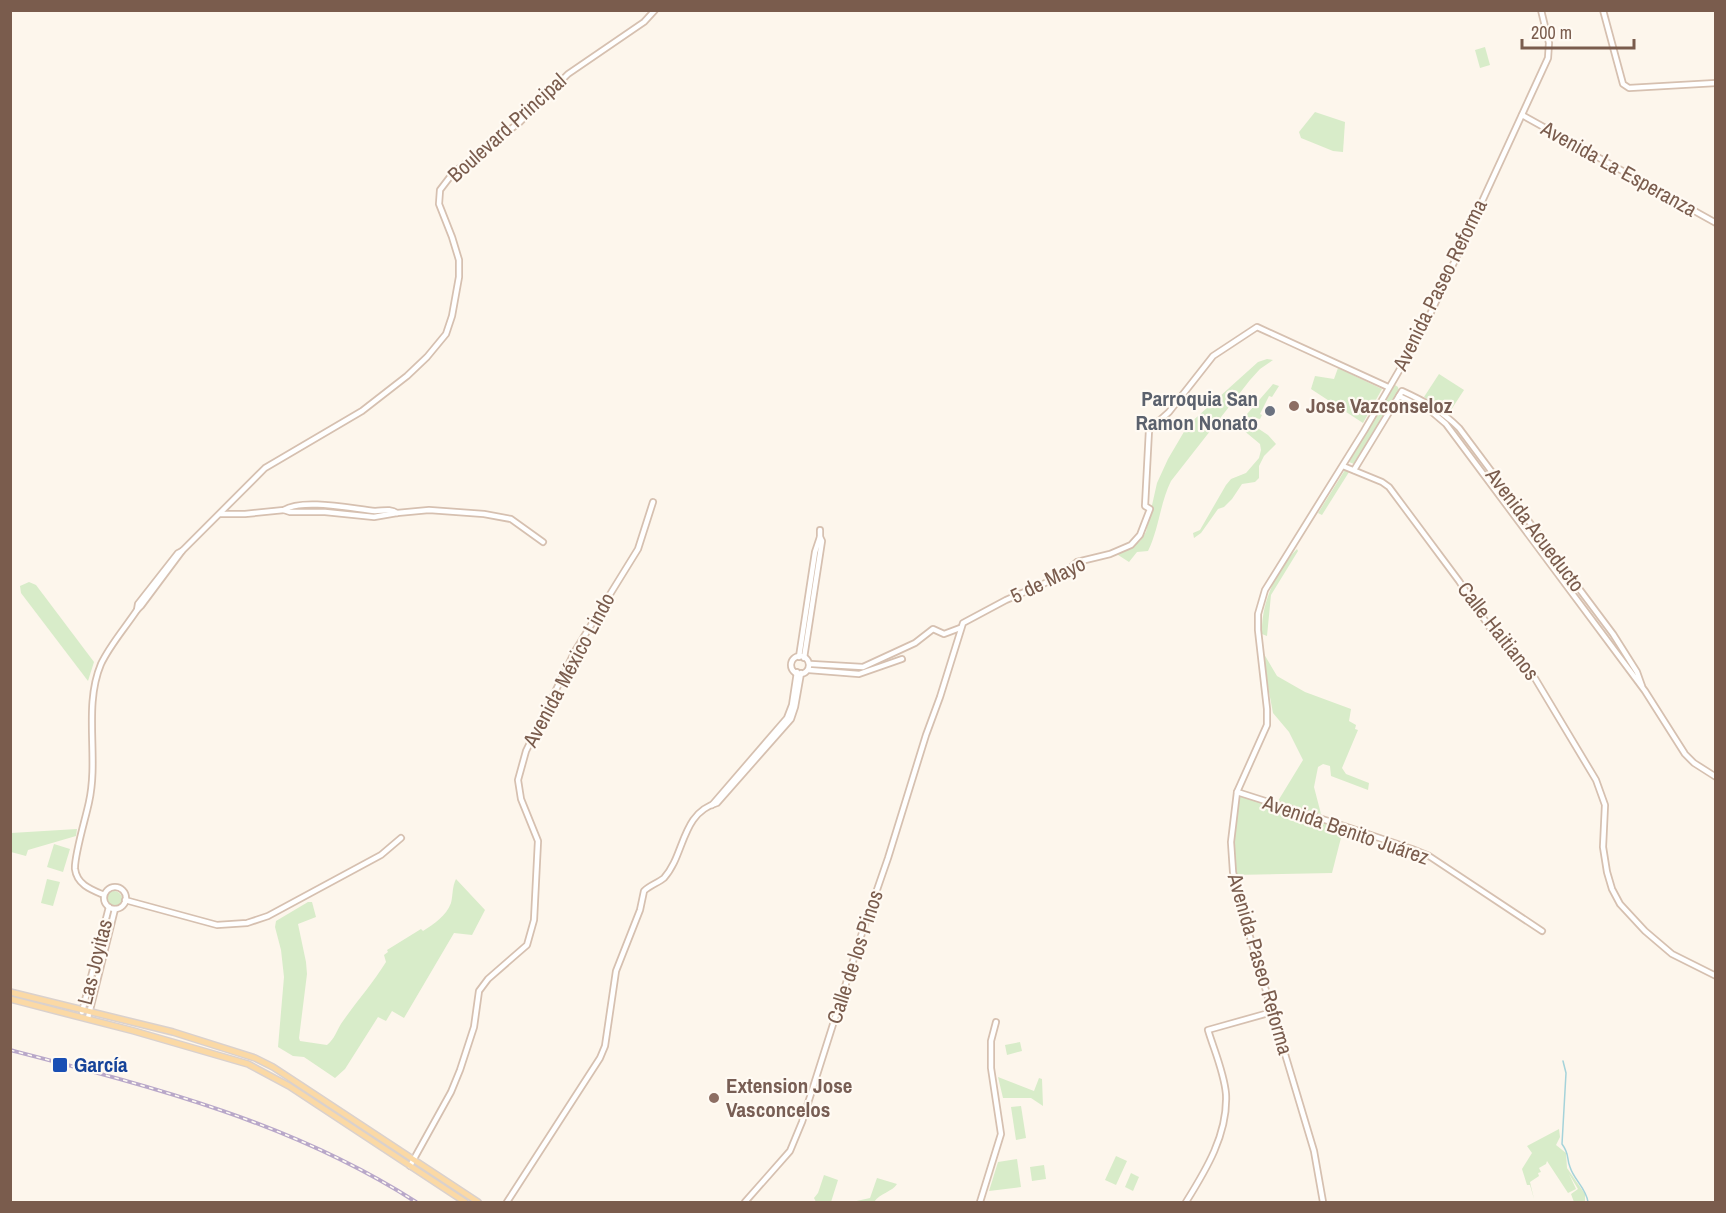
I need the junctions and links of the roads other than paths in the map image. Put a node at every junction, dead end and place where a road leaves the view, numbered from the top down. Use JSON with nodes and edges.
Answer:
{"nodes":[{"id":1,"x":655,"y":10,"type":"edge"},
{"id":2,"x":1541,"y":10,"type":"edge"},
{"id":3,"x":1603,"y":10,"type":"edge"},
{"id":4,"x":1716,"y":83,"type":"edge"},
{"id":5,"x":1522,"y":115,"type":"junction"},
{"id":6,"x":1716,"y":223,"type":"edge"},
{"id":7,"x":1388,"y":387,"type":"junction"},
{"id":8,"x":1402,"y":391,"type":"joint"},
{"id":9,"x":1399,"y":396,"type":"junction"},
{"id":10,"x":1343,"y":466,"type":"junction"},
{"id":11,"x":1354,"y":470,"type":"junction"},
{"id":12,"x":653,"y":502,"type":"dead end"},
{"id":13,"x":219,"y":514,"type":"junction"},
{"id":14,"x":820,"y":530,"type":"dead end"},
{"id":15,"x":543,"y":542,"type":"dead end"},
{"id":16,"x":961,"y":625,"type":"junction"},
{"id":17,"x":802,"y":658,"type":"junction"},
{"id":18,"x":902,"y":659,"type":"dead end"},
{"id":19,"x":810,"y":667,"type":"junction"},
{"id":20,"x":799,"y":673,"type":"junction"},
{"id":21,"x":1645,"y":692,"type":"junction"},
{"id":22,"x":1716,"y":777,"type":"edge"},
{"id":23,"x":1237,"y":792,"type":"junction"},
{"id":24,"x":401,"y":838,"type":"dead end"},
{"id":25,"x":104,"y":895,"type":"junction"},
{"id":26,"x":125,"y":900,"type":"junction"},
{"id":27,"x":109,"y":908,"type":"junction"},
{"id":28,"x":115,"y":909,"type":"junction"},
{"id":29,"x":1542,"y":931,"type":"dead end"},
{"id":30,"x":1716,"y":976,"type":"edge"},
{"id":31,"x":10,"y":992,"type":"edge"},
{"id":32,"x":10,"y":999,"type":"edge"},
{"id":33,"x":1272,"y":1012,"type":"junction"},
{"id":34,"x":81,"y":1014,"type":"junction"},
{"id":35,"x":88,"y":1015,"type":"junction"},
{"id":36,"x":996,"y":1022,"type":"dead end"},
{"id":37,"x":248,"y":1064,"type":"junction"},
{"id":38,"x":273,"y":1067,"type":"junction"},
{"id":39,"x":414,"y":1160,"type":"junction"},
{"id":40,"x":410,"y":1166,"type":"junction"},
{"id":41,"x":465,"y":1203,"type":"edge"},
{"id":42,"x":478,"y":1203,"type":"edge"},
{"id":43,"x":507,"y":1203,"type":"edge"},
{"id":44,"x":744,"y":1203,"type":"edge"},
{"id":45,"x":980,"y":1203,"type":"edge"},
{"id":46,"x":1186,"y":1203,"type":"edge"},
{"id":47,"x":1323,"y":1203,"type":"edge"}],
"edges":[{"from":1,"to":13,"type":"street","name":"Boulevard Principal"},
{"from":2,"to":5,"type":"street","name":"Avenida Paseo Reforma"},
{"from":3,"to":4,"type":"street"},
{"from":5,"to":6,"type":"street","name":"Avenida La Esperanza"},
{"from":5,"to":7,"type":"street","name":"Avenida Paseo Reforma"},
{"from":7,"to":10,"type":"street","name":"Avenida Paseo Reforma"},
{"from":7,"to":16,"type":"street","name":"5 de Mayo"},
{"from":8,"to":9,"type":"street","name":"Avenida Paseo Reforma"},
{"from":8,"to":21,"type":"street","name":"Avenida Acueducto"},
{"from":9,"to":11,"type":"street","name":"Avenida Paseo Reforma"},
{"from":9,"to":21,"type":"street","name":"Avenida Acueducto"},
{"from":10,"to":11,"type":"street","name":"Calle Haitianos"},
{"from":10,"to":23,"type":"street","name":"Avenida Paseo Reforma"},
{"from":11,"to":30,"type":"street","name":"Calle Haitianos"},
{"from":12,"to":39,"type":"street","name":"Avenida México Lindo"},
{"from":13,"to":15,"type":"street"},
{"from":13,"to":25,"type":"street","name":"Boulevard Principal"},
{"from":14,"to":17,"type":"street"},
{"from":16,"to":19,"type":"street"},
{"from":16,"to":44,"type":"street","name":"Calle de los Pinos"},
{"from":17,"to":19,"type":"street"},
{"from":17,"to":20,"type":"street"},
{"from":18,"to":19,"type":"street"},
{"from":19,"to":20,"type":"street"},
{"from":20,"to":43,"type":"street"},
{"from":21,"to":22,"type":"street","name":"Avenida Acueducto"},
{"from":23,"to":29,"type":"street","name":"Avenida Benito Juárez"},
{"from":23,"to":33,"type":"street","name":"Avenida Paseo Reforma"},
{"from":24,"to":26,"type":"street"},
{"from":25,"to":26,"type":"street"},
{"from":25,"to":27,"type":"street"},
{"from":26,"to":28,"type":"street"},
{"from":27,"to":28,"type":"street"},
{"from":27,"to":34,"type":"street","name":"Las Joyitas"},
{"from":28,"to":35,"type":"street","name":"Las Joyitas"},
{"from":31,"to":34,"type":"main road"},
{"from":32,"to":34,"type":"main road"},
{"from":33,"to":46,"type":"street"},
{"from":33,"to":47,"type":"street","name":"Avenida Paseo Reforma"},
{"from":34,"to":35,"type":"main road"},
{"from":35,"to":37,"type":"main road"},
{"from":35,"to":38,"type":"main road"},
{"from":36,"to":45,"type":"street"},
{"from":37,"to":38,"type":"main road"},
{"from":37,"to":40,"type":"main road"},
{"from":38,"to":39,"type":"main road"},
{"from":39,"to":40,"type":"street","name":"Avenida México Lindo"},
{"from":39,"to":42,"type":"main road"},
{"from":40,"to":41,"type":"main road"}]}
